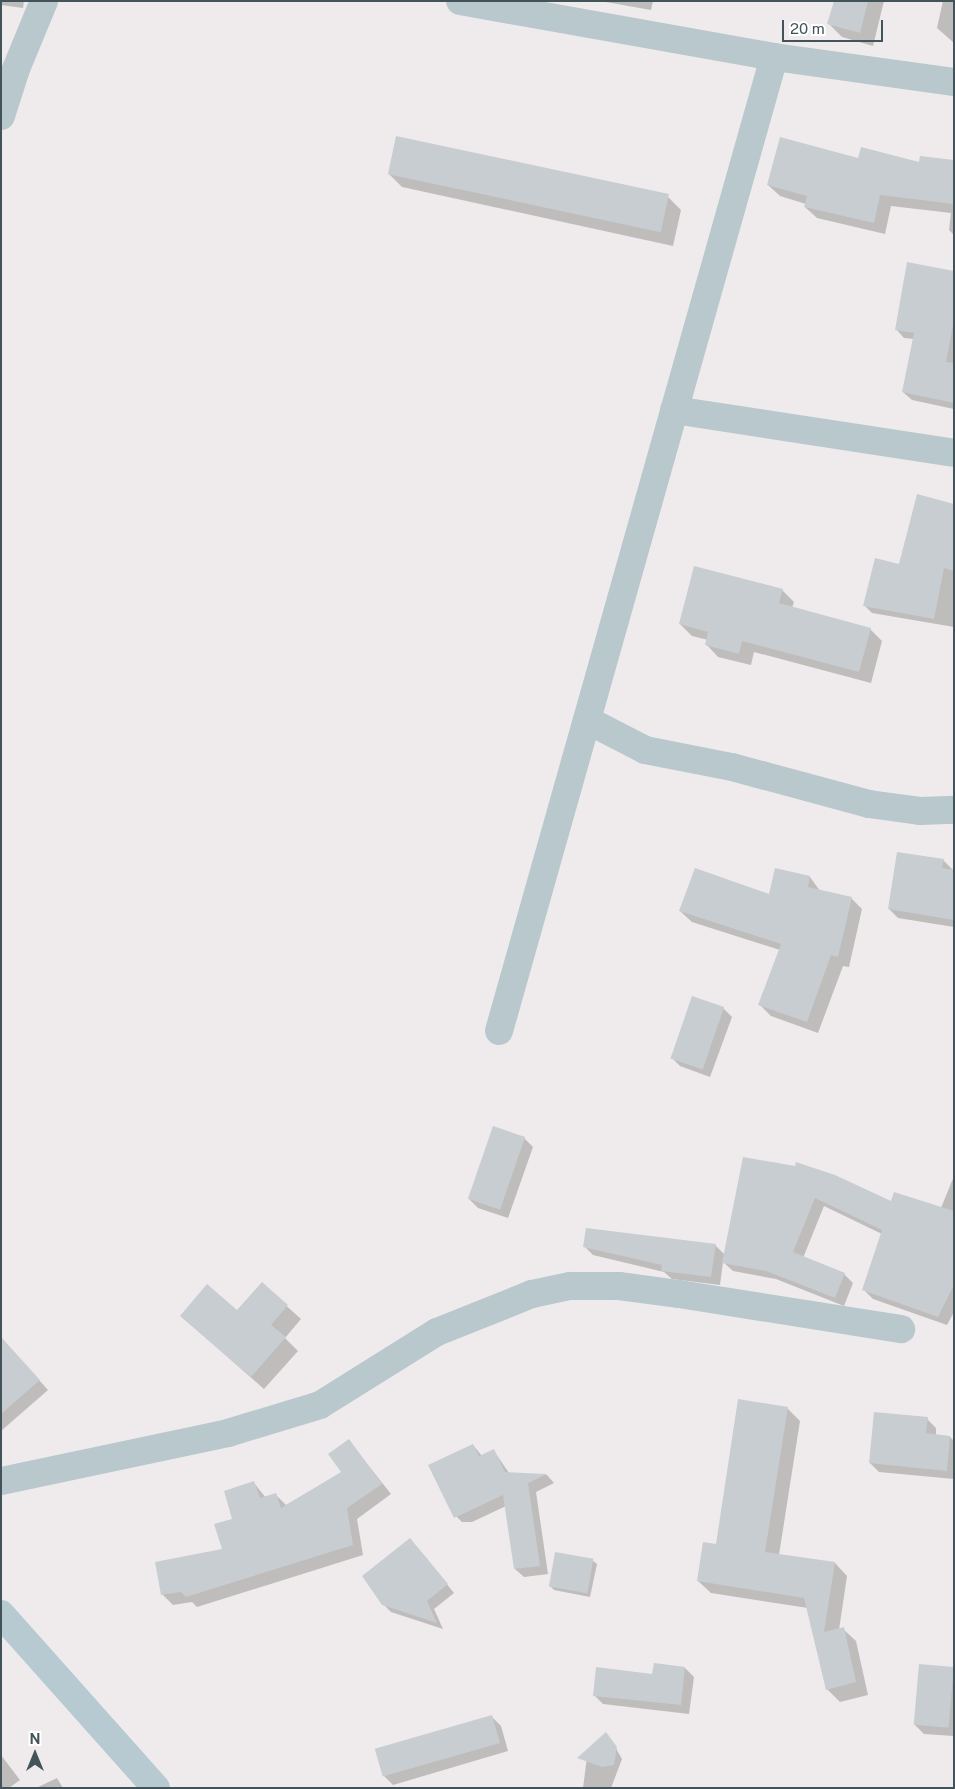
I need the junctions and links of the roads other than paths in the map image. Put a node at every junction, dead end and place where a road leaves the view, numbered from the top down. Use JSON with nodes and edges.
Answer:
{"nodes":[{"id":1,"x":44,"y":1,"type":"edge"},
{"id":2,"x":460,"y":1,"type":"edge"},
{"id":3,"x":774,"y":57,"type":"junction"},
{"id":4,"x":954,"y":82,"type":"edge"},
{"id":5,"x":1,"y":116,"type":"edge"},
{"id":6,"x":674,"y":410,"type":"junction"},
{"id":7,"x":954,"y":453,"type":"edge"},
{"id":8,"x":587,"y":720,"type":"junction"},
{"id":9,"x":954,"y":810,"type":"edge"},
{"id":10,"x":499,"y":1031,"type":"dead end"},
{"id":11,"x":901,"y":1329,"type":"dead end"},
{"id":12,"x":1,"y":1481,"type":"edge"},
{"id":13,"x":1,"y":1614,"type":"edge"},
{"id":14,"x":156,"y":1788,"type":"edge"}],
"edges":[{"from":1,"to":5,"type":"street"},
{"from":2,"to":3,"type":"street"},
{"from":3,"to":4,"type":"street"},
{"from":3,"to":6,"type":"street"},
{"from":6,"to":7,"type":"street"},
{"from":6,"to":8,"type":"street"},
{"from":8,"to":9,"type":"street"},
{"from":8,"to":10,"type":"street"},
{"from":11,"to":12,"type":"street"},
{"from":13,"to":14,"type":"street"}]}
